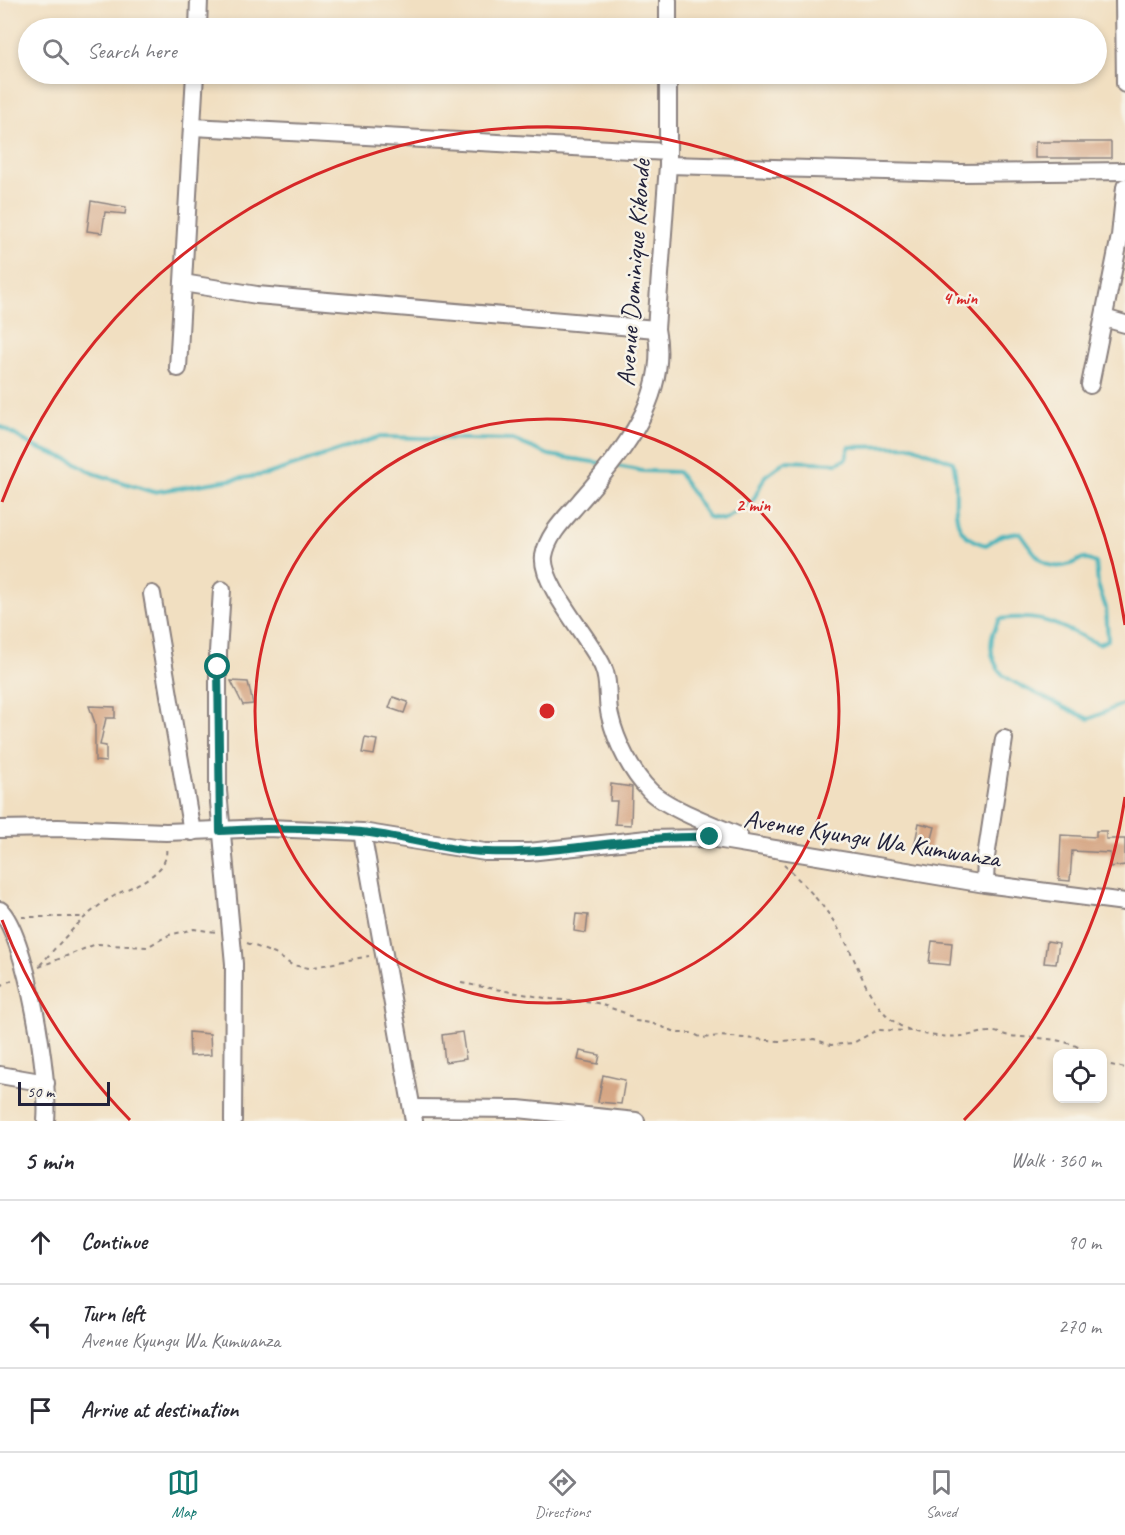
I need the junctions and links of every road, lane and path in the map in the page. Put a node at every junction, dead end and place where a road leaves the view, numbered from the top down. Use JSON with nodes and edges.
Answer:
{"nodes":[{"id":1,"x":199,"y":0,"type":"edge"},
{"id":2,"x":668,"y":0,"type":"edge"},
{"id":3,"x":1124,"y":0,"type":"edge"},
{"id":4,"x":198,"y":18,"type":"edge"},
{"id":5,"x":668,"y":18,"type":"edge"},
{"id":6,"x":195,"y":84,"type":"edge"},
{"id":7,"x":668,"y":84,"type":"edge"},
{"id":8,"x":1125,"y":84,"type":"edge"},
{"id":9,"x":193,"y":127,"type":"junction"},
{"id":10,"x":668,"y":158,"type":"junction"},
{"id":11,"x":1125,"y":171,"type":"edge"},
{"id":12,"x":1125,"y":187,"type":"edge"},
{"id":13,"x":183,"y":283,"type":"junction"},
{"id":14,"x":1104,"y":318,"type":"junction"},
{"id":15,"x":1125,"y":324,"type":"edge"},
{"id":16,"x":656,"y":329,"type":"junction"},
{"id":17,"x":178,"y":368,"type":"dead end"},
{"id":18,"x":1090,"y":385,"type":"dead end"},
{"id":19,"x":222,"y":590,"type":"dead end"},
{"id":20,"x":152,"y":594,"type":"dead end"},
{"id":21,"x":1004,"y":739,"type":"dead end"},
{"id":22,"x":0,"y":829,"type":"edge"},
{"id":23,"x":220,"y":831,"type":"junction"},
{"id":24,"x":166,"y":832,"type":"junction"},
{"id":25,"x":192,"y":832,"type":"junction"},
{"id":26,"x":362,"y":832,"type":"junction"},
{"id":27,"x":765,"y":847,"type":"junction"},
{"id":28,"x":985,"y":884,"type":"junction"},
{"id":29,"x":1125,"y":902,"type":"edge"},
{"id":30,"x":4,"y":914,"type":"edge"},
{"id":31,"x":86,"y":917,"type":"junction"},
{"id":32,"x":231,"y":937,"type":"junction"},
{"id":33,"x":383,"y":952,"type":"junction"},
{"id":34,"x":461,"y":983,"type":"dead end"},
{"id":35,"x":911,"y":1031,"type":"junction"},
{"id":36,"x":1083,"y":1049,"type":"edge"},
{"id":37,"x":1107,"y":1064,"type":"edge"},
{"id":38,"x":1125,"y":1068,"type":"edge"},
{"id":39,"x":0,"y":1075,"type":"edge"},
{"id":40,"x":46,"y":1083,"type":"junction"},
{"id":41,"x":413,"y":1114,"type":"edge"},
{"id":42,"x":46,"y":1121,"type":"edge"},
{"id":43,"x":233,"y":1121,"type":"edge"},
{"id":44,"x":636,"y":1121,"type":"edge"}],
"edges":[{"from":1,"to":4,"type":"street"},
{"from":2,"to":5,"type":"street"},
{"from":3,"to":8,"type":"street"},
{"from":6,"to":9,"type":"street"},
{"from":7,"to":10,"type":"street","name":"Avenue Dominique Kikonde"},
{"from":9,"to":10,"type":"street"},
{"from":9,"to":13,"type":"street"},
{"from":10,"to":11,"type":"street"},
{"from":10,"to":16,"type":"street","name":"Avenue Dominique Kikonde"},
{"from":12,"to":14,"type":"street"},
{"from":13,"to":16,"type":"street"},
{"from":13,"to":17,"type":"street"},
{"from":14,"to":15,"type":"street"},
{"from":14,"to":18,"type":"street"},
{"from":16,"to":27,"type":"street","name":"Avenue Dominique Kikonde"},
{"from":19,"to":23,"type":"street"},
{"from":20,"to":25,"type":"street"},
{"from":21,"to":28,"type":"street"},
{"from":22,"to":24,"type":"street","name":"Avenue Kyungu Wa Kumwanza"},
{"from":23,"to":25,"type":"street","name":"Avenue Kyungu Wa Kumwanza"},
{"from":23,"to":26,"type":"street","name":"Avenue Kyungu Wa Kumwanza"},
{"from":23,"to":32,"type":"street"},
{"from":24,"to":25,"type":"street","name":"Avenue Kyungu Wa Kumwanza"},
{"from":24,"to":31,"type":"path"},
{"from":26,"to":27,"type":"street","name":"Avenue Kyungu Wa Kumwanza"},
{"from":26,"to":33,"type":"street"},
{"from":27,"to":28,"type":"street","name":"Avenue Kyungu Wa Kumwanza"},
{"from":27,"to":35,"type":"path"},
{"from":28,"to":29,"type":"street","name":"Avenue Kyungu Wa Kumwanza"},
{"from":30,"to":31,"type":"path"},
{"from":30,"to":40,"type":"street"},
{"from":31,"to":32,"type":"path"},
{"from":32,"to":33,"type":"path"},
{"from":32,"to":43,"type":"street"},
{"from":33,"to":41,"type":"street"},
{"from":34,"to":35,"type":"path"},
{"from":35,"to":36,"type":"path"},
{"from":37,"to":38,"type":"path"},
{"from":39,"to":40,"type":"street"},
{"from":40,"to":42,"type":"street"},
{"from":41,"to":44,"type":"street"}]}
